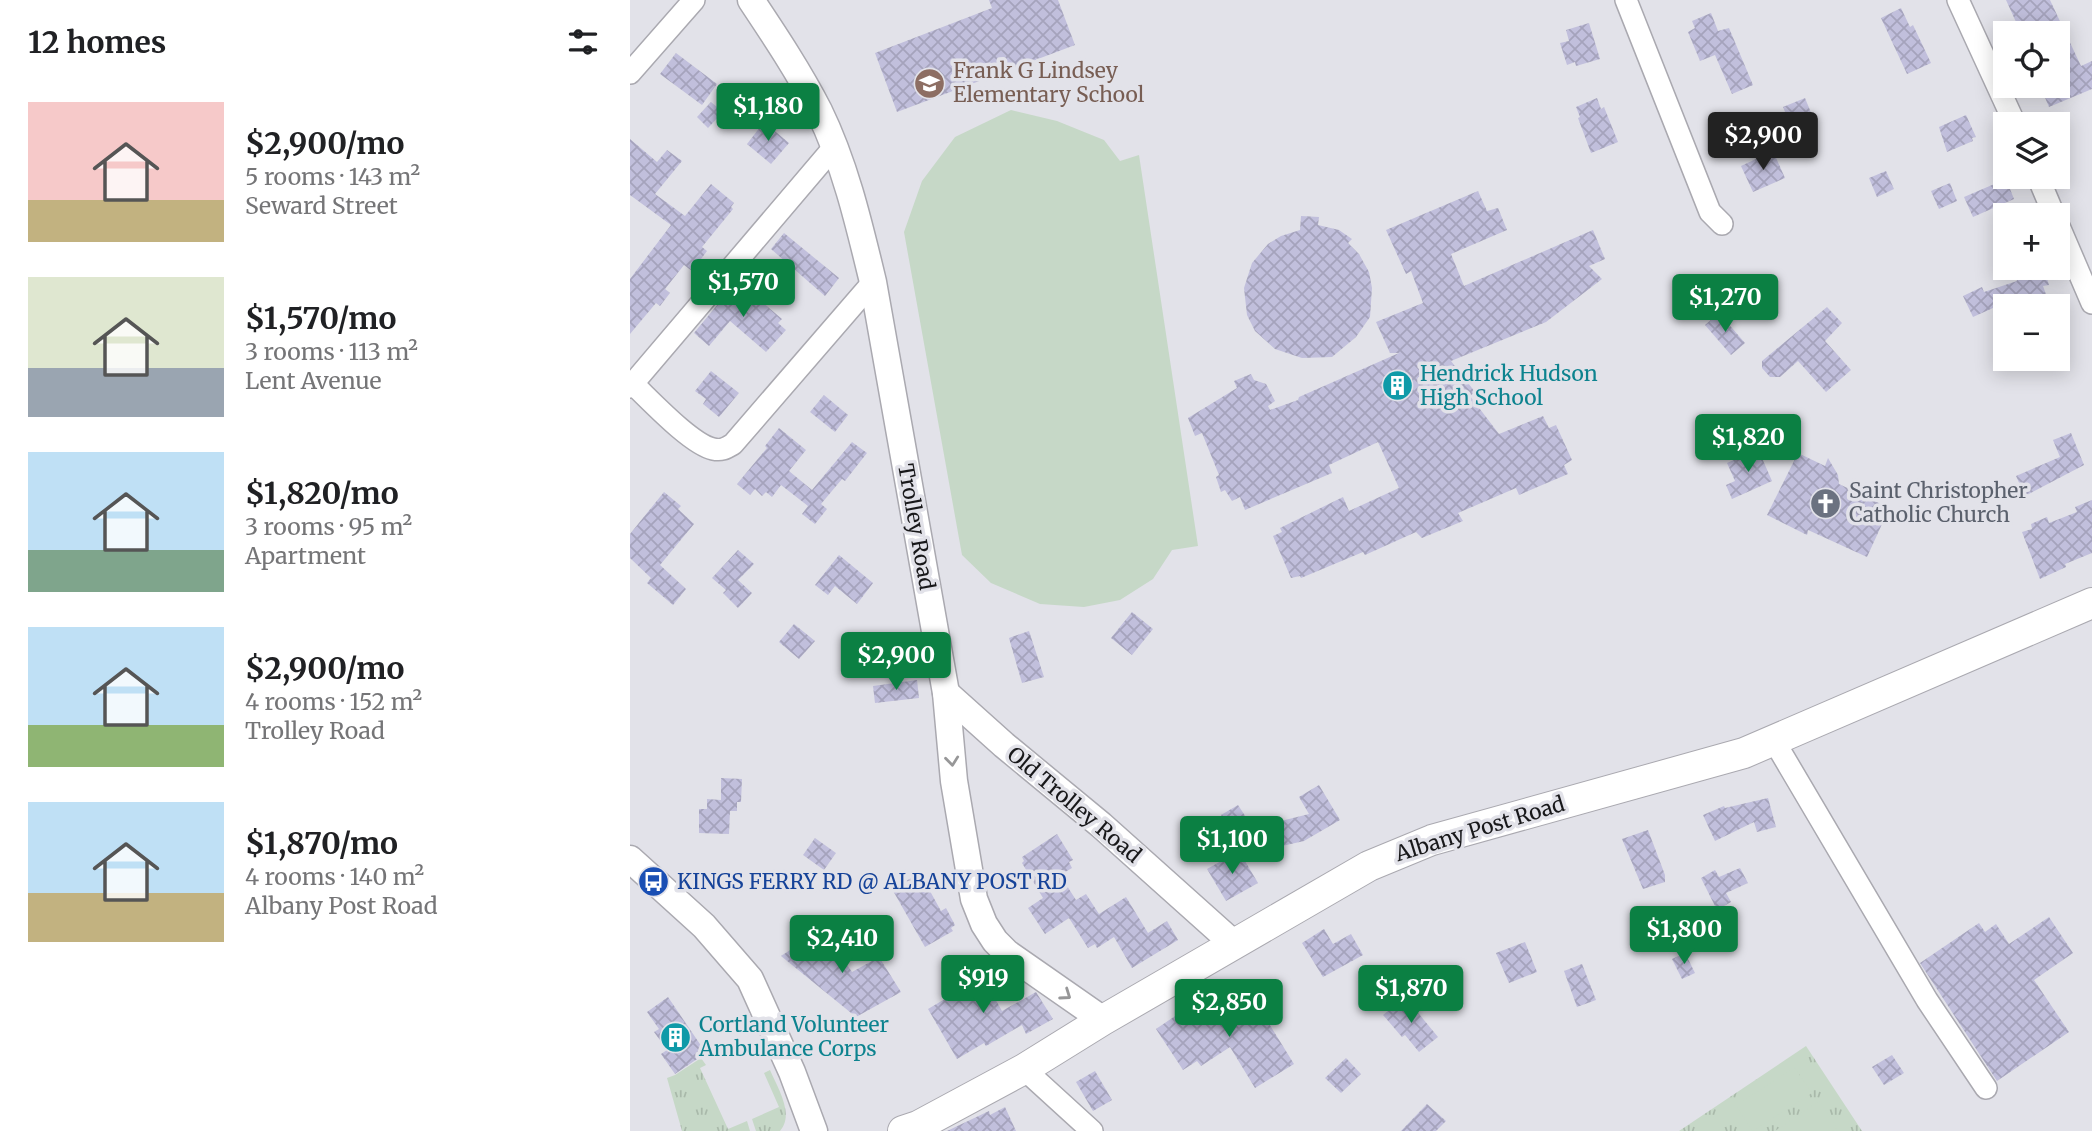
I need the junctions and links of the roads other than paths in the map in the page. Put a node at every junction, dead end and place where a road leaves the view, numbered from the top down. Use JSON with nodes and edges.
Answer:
{"nodes":[{"id":1,"x":694,"y":0,"type":"edge"},
{"id":2,"x":751,"y":0,"type":"edge"},
{"id":3,"x":1626,"y":0,"type":"edge"},
{"id":4,"x":1958,"y":0,"type":"edge"},
{"id":5,"x":630,"y":73,"type":"edge"},
{"id":6,"x":2009,"y":112,"type":"edge"},
{"id":7,"x":834,"y":147,"type":"junction"},
{"id":8,"x":1722,"y":224,"type":"dead end"},
{"id":9,"x":2070,"y":252,"type":"edge"},
{"id":10,"x":873,"y":282,"type":"junction"},
{"id":11,"x":2092,"y":303,"type":"edge"},
{"id":12,"x":631,"y":386,"type":"edge"},
{"id":13,"x":2092,"y":603,"type":"edge"},
{"id":14,"x":946,"y":693,"type":"junction"},
{"id":15,"x":1773,"y":739,"type":"junction"},
{"id":16,"x":630,"y":859,"type":"edge"},
{"id":17,"x":1234,"y":944,"type":"junction"},
{"id":18,"x":1103,"y":1020,"type":"junction"},
{"id":19,"x":1024,"y":1069,"type":"junction"},
{"id":20,"x":1986,"y":1088,"type":"dead end"},
{"id":21,"x":814,"y":1131,"type":"edge"},
{"id":22,"x":903,"y":1131,"type":"edge"},
{"id":23,"x":1091,"y":1131,"type":"edge"}],
"edges":[{"from":1,"to":5,"type":"street"},
{"from":2,"to":7,"type":"street","name":"Trolley Road"},
{"from":3,"to":8,"type":"street"},
{"from":4,"to":6,"type":"street"},
{"from":7,"to":10,"type":"street","name":"Trolley Road"},
{"from":7,"to":12,"type":"street"},
{"from":9,"to":11,"type":"street"},
{"from":10,"to":12,"type":"street"},
{"from":10,"to":14,"type":"street","name":"Trolley Road"},
{"from":13,"to":15,"type":"main road","name":"Albany Post Road"},
{"from":14,"to":17,"type":"street","name":"Old Trolley Road"},
{"from":14,"to":18,"type":"street","name":"Trolley Road","one_way":true},
{"from":15,"to":17,"type":"main road","name":"Albany Post Road"},
{"from":15,"to":20,"type":"street"},
{"from":16,"to":21,"type":"street"},
{"from":17,"to":18,"type":"main road","name":"Albany Post Road"},
{"from":18,"to":19,"type":"main road","name":"Albany Post Road"},
{"from":19,"to":22,"type":"main road","name":"Albany Post Road"},
{"from":19,"to":23,"type":"street"}]}
